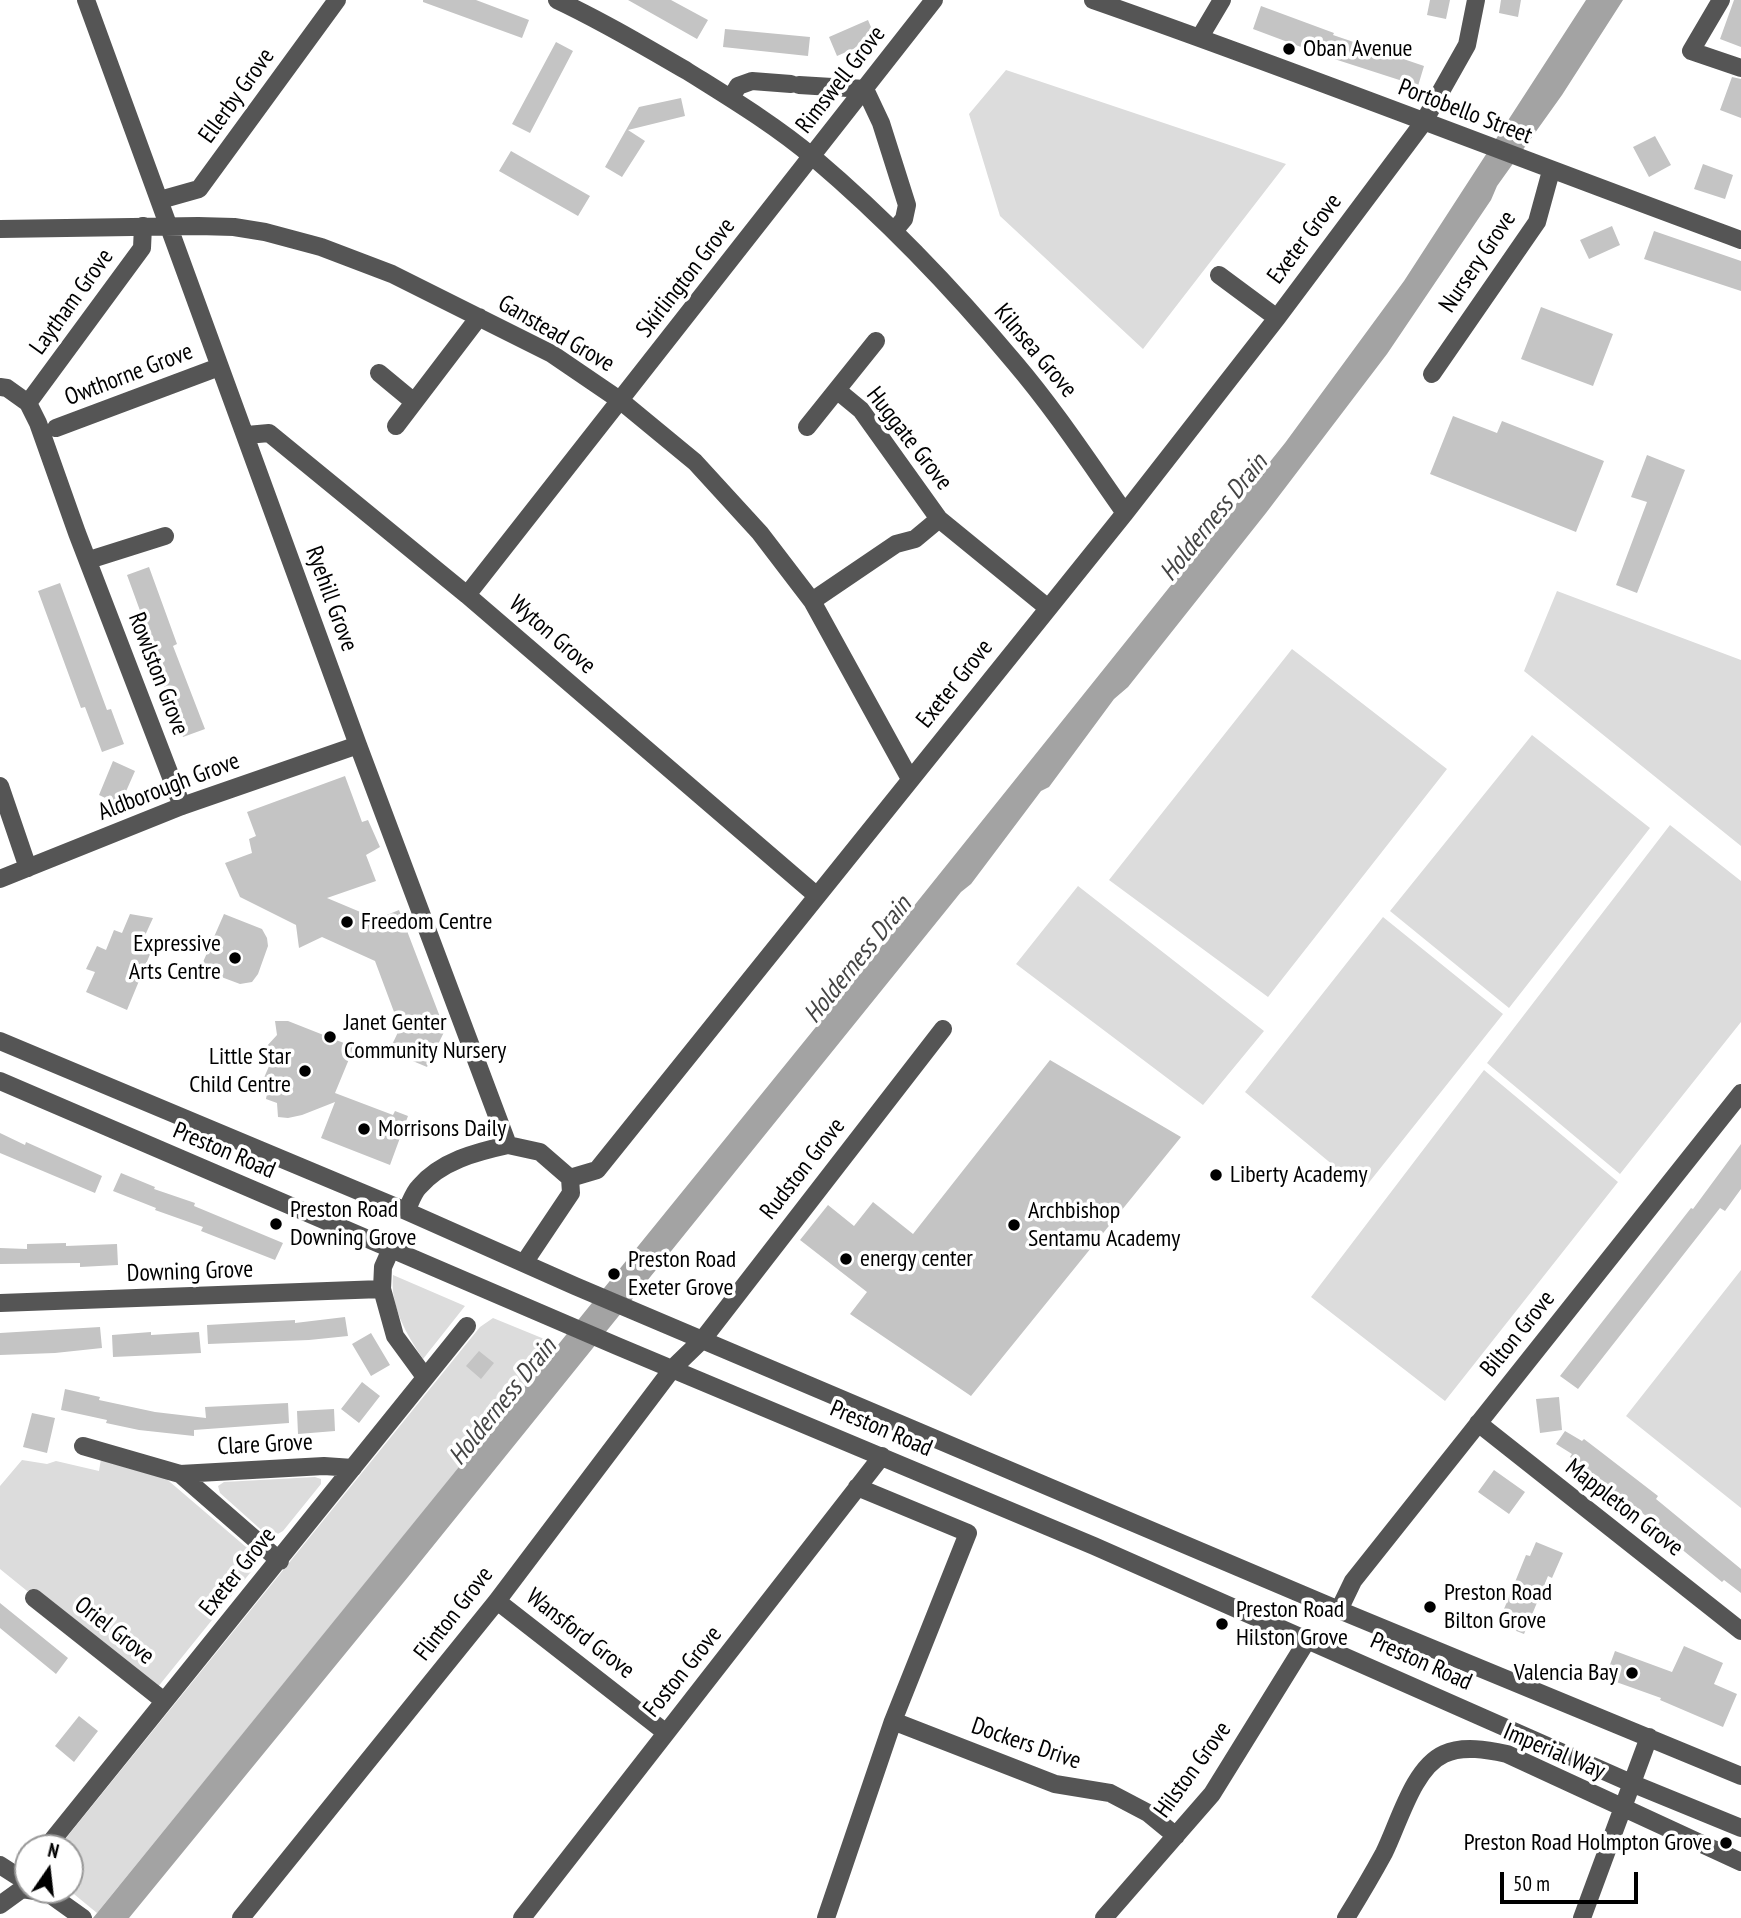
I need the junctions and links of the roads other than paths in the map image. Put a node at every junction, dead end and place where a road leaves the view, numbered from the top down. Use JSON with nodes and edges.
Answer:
{"nodes":[{"id":1,"x":86,"y":0,"type":"edge"},
{"id":2,"x":337,"y":0,"type":"edge"},
{"id":3,"x":557,"y":0,"type":"edge"},
{"id":4,"x":934,"y":0,"type":"edge"},
{"id":5,"x":1093,"y":0,"type":"edge"},
{"id":6,"x":1222,"y":0,"type":"edge"},
{"id":7,"x":1476,"y":0,"type":"edge"},
{"id":8,"x":1721,"y":0,"type":"edge"},
{"id":9,"x":1200,"y":37,"type":"junction"},
{"id":10,"x":1741,"y":68,"type":"edge"},
{"id":11,"x":865,"y":89,"type":"junction"},
{"id":12,"x":731,"y":98,"type":"junction"},
{"id":13,"x":1423,"y":123,"type":"junction"},
{"id":14,"x":812,"y":157,"type":"junction"},
{"id":15,"x":1551,"y":171,"type":"junction"},
{"id":16,"x":160,"y":200,"type":"junction"},
{"id":17,"x":143,"y":226,"type":"junction"},
{"id":18,"x":170,"y":226,"type":"junction"},
{"id":19,"x":0,"y":229,"type":"edge"},
{"id":20,"x":894,"y":232,"type":"junction"},
{"id":21,"x":1741,"y":240,"type":"edge"},
{"id":22,"x":1219,"y":275,"type":"dead end"},
{"id":23,"x":479,"y":317,"type":"junction"},
{"id":24,"x":1277,"y":318,"type":"junction"},
{"id":25,"x":876,"y":341,"type":"dead end"},
{"id":26,"x":219,"y":367,"type":"junction"},
{"id":27,"x":379,"y":373,"type":"dead end"},
{"id":28,"x":1432,"y":374,"type":"dead end"},
{"id":29,"x":3,"y":387,"type":"edge"},
{"id":30,"x":838,"y":391,"type":"junction"},
{"id":31,"x":621,"y":401,"type":"junction"},
{"id":32,"x":414,"y":402,"type":"junction"},
{"id":33,"x":28,"y":403,"type":"junction"},
{"id":34,"x":396,"y":426,"type":"dead end"},
{"id":35,"x":807,"y":427,"type":"dead end"},
{"id":36,"x":56,"y":428,"type":"dead end"},
{"id":37,"x":247,"y":435,"type":"junction"},
{"id":38,"x":1125,"y":513,"type":"junction"},
{"id":39,"x":939,"y":519,"type":"junction"},
{"id":40,"x":165,"y":536,"type":"dead end"},
{"id":41,"x":89,"y":560,"type":"junction"},
{"id":42,"x":467,"y":595,"type":"junction"},
{"id":43,"x":813,"y":601,"type":"junction"},
{"id":44,"x":1048,"y":608,"type":"junction"},
{"id":45,"x":358,"y":744,"type":"junction"},
{"id":46,"x":910,"y":779,"type":"junction"},
{"id":47,"x":0,"y":786,"type":"edge"},
{"id":48,"x":182,"y":806,"type":"junction"},
{"id":49,"x":28,"y":868,"type":"junction"},
{"id":50,"x":0,"y":879,"type":"edge"},
{"id":51,"x":816,"y":895,"type":"junction"},
{"id":52,"x":943,"y":1029,"type":"dead end"},
{"id":53,"x":0,"y":1041,"type":"edge"},
{"id":54,"x":0,"y":1081,"type":"edge"},
{"id":55,"x":1741,"y":1093,"type":"edge"},
{"id":56,"x":508,"y":1145,"type":"junction"},
{"id":57,"x":570,"y":1178,"type":"junction"},
{"id":58,"x":406,"y":1211,"type":"junction"},
{"id":59,"x":391,"y":1249,"type":"junction"},
{"id":60,"x":524,"y":1263,"type":"junction"},
{"id":61,"x":382,"y":1289,"type":"junction"},
{"id":62,"x":0,"y":1303,"type":"edge"},
{"id":63,"x":467,"y":1325,"type":"dead end"},
{"id":64,"x":703,"y":1339,"type":"junction"},
{"id":65,"x":673,"y":1368,"type":"junction"},
{"id":66,"x":425,"y":1377,"type":"junction"},
{"id":67,"x":1478,"y":1423,"type":"junction"},
{"id":68,"x":83,"y":1446,"type":"dead end"},
{"id":69,"x":882,"y":1456,"type":"junction"},
{"id":70,"x":353,"y":1468,"type":"junction"},
{"id":71,"x":180,"y":1474,"type":"junction"},
{"id":72,"x":857,"y":1487,"type":"junction"},
{"id":73,"x":279,"y":1561,"type":"junction"},
{"id":74,"x":34,"y":1598,"type":"dead end"},
{"id":75,"x":497,"y":1601,"type":"junction"},
{"id":76,"x":1339,"y":1610,"type":"junction"},
{"id":77,"x":1741,"y":1632,"type":"edge"},
{"id":78,"x":1308,"y":1639,"type":"junction"},
{"id":79,"x":164,"y":1701,"type":"junction"},
{"id":80,"x":893,"y":1721,"type":"junction"},
{"id":81,"x":665,"y":1732,"type":"junction"},
{"id":82,"x":1648,"y":1737,"type":"junction"},
{"id":83,"x":1741,"y":1776,"type":"edge"},
{"id":84,"x":1631,"y":1783,"type":"junction"},
{"id":85,"x":1622,"y":1808,"type":"junction"},
{"id":86,"x":1741,"y":1828,"type":"edge"},
{"id":87,"x":57,"y":1834,"type":"edge"},
{"id":88,"x":1176,"y":1836,"type":"junction"},
{"id":89,"x":1741,"y":1862,"type":"edge"},
{"id":90,"x":14,"y":1888,"type":"edge"},
{"id":91,"x":63,"y":1904,"type":"edge"},
{"id":92,"x":0,"y":1905,"type":"edge"},
{"id":93,"x":78,"y":1915,"type":"edge"},
{"id":94,"x":241,"y":1918,"type":"edge"},
{"id":95,"x":522,"y":1918,"type":"edge"},
{"id":96,"x":826,"y":1918,"type":"edge"},
{"id":97,"x":1104,"y":1918,"type":"edge"},
{"id":98,"x":1346,"y":1918,"type":"edge"},
{"id":99,"x":1582,"y":1918,"type":"edge"}],
"edges":[{"from":1,"to":16,"type":"street","name":"Ryehill Grove"},
{"from":2,"to":16,"type":"street","name":"Ellerby Grove"},
{"from":3,"to":12,"type":"street","name":"Kilnsea Grove"},
{"from":4,"to":11,"type":"street","name":"Rimswell Grove"},
{"from":5,"to":9,"type":"street","name":"Portobello Street"},
{"from":6,"to":9,"type":"street"},
{"from":7,"to":13,"type":"street","name":"Exeter Grove"},
{"from":8,"to":10,"type":"street"},
{"from":9,"to":13,"type":"street","name":"Portobello Street"},
{"from":11,"to":12,"type":"street"},
{"from":11,"to":14,"type":"street","name":"Rimswell Grove"},
{"from":11,"to":20,"type":"street"},
{"from":12,"to":14,"type":"street","name":"Kilnsea Grove"},
{"from":13,"to":15,"type":"street","name":"Portobello Street"},
{"from":13,"to":24,"type":"street","name":"Exeter Grove"},
{"from":14,"to":20,"type":"street","name":"Kilnsea Grove"},
{"from":14,"to":31,"type":"street","name":"Skirlington Grove"},
{"from":15,"to":21,"type":"street","name":"Portobello Street"},
{"from":15,"to":28,"type":"street","name":"Nursery Grove"},
{"from":16,"to":18,"type":"street","name":"Ryehill Grove"},
{"from":17,"to":18,"type":"street","name":"Ganstead Grove"},
{"from":17,"to":19,"type":"street","name":"Ganstead Grove"},
{"from":17,"to":33,"type":"street","name":"Laytham Grove"},
{"from":18,"to":23,"type":"street","name":"Ganstead Grove"},
{"from":18,"to":26,"type":"street","name":"Ryehill Grove"},
{"from":20,"to":38,"type":"street","name":"Kilnsea Grove"},
{"from":22,"to":24,"type":"street"},
{"from":23,"to":31,"type":"street","name":"Ganstead Grove"},
{"from":23,"to":32,"type":"street"},
{"from":24,"to":38,"type":"street","name":"Exeter Grove"},
{"from":25,"to":30,"type":"street","name":"Huggate Grove"},
{"from":26,"to":36,"type":"street","name":"Owthorne Grove"},
{"from":26,"to":37,"type":"street","name":"Ryehill Grove"},
{"from":27,"to":32,"type":"street"},
{"from":29,"to":33,"type":"street"},
{"from":30,"to":35,"type":"street","name":"Huggate Grove"},
{"from":30,"to":39,"type":"street","name":"Huggate Grove"},
{"from":31,"to":42,"type":"street","name":"Skirlington Grove"},
{"from":31,"to":43,"type":"street","name":"Ganstead Grove"},
{"from":32,"to":34,"type":"street"},
{"from":33,"to":41,"type":"street","name":"Rowlston Grove"},
{"from":37,"to":42,"type":"street","name":"Wyton Grove"},
{"from":37,"to":45,"type":"street","name":"Ryehill Grove"},
{"from":38,"to":44,"type":"street","name":"Exeter Grove"},
{"from":39,"to":43,"type":"street","name":"Huggate Grove"},
{"from":39,"to":44,"type":"street","name":"Huggate Grove"},
{"from":40,"to":41,"type":"street"},
{"from":41,"to":48,"type":"street","name":"Rowlston Grove"},
{"from":42,"to":51,"type":"street","name":"Wyton Grove"},
{"from":43,"to":46,"type":"street","name":"Ganstead Grove"},
{"from":44,"to":46,"type":"street","name":"Exeter Grove"},
{"from":45,"to":48,"type":"street","name":"Aldborough Grove"},
{"from":45,"to":56,"type":"street","name":"Ryehill Grove"},
{"from":46,"to":51,"type":"street","name":"Exeter Grove"},
{"from":47,"to":49,"type":"street"},
{"from":48,"to":49,"type":"street","name":"Aldborough Grove"},
{"from":49,"to":50,"type":"street","name":"Aldborough Grove"},
{"from":51,"to":57,"type":"street","name":"Exeter Grove"},
{"from":52,"to":64,"type":"street","name":"Rudston Grove"},
{"from":53,"to":58,"type":"street","name":"Preston Road"},
{"from":54,"to":59,"type":"street","name":"Preston Road"},
{"from":55,"to":67,"type":"street","name":"Bilton Grove"},
{"from":56,"to":57,"type":"street"},
{"from":56,"to":58,"type":"street"},
{"from":57,"to":60,"type":"street"},
{"from":58,"to":60,"type":"street","name":"Preston Road"},
{"from":59,"to":61,"type":"street"},
{"from":59,"to":65,"type":"street","name":"Preston Road"},
{"from":60,"to":64,"type":"street","name":"Preston Road"},
{"from":61,"to":62,"type":"street","name":"Downing Grove"},
{"from":61,"to":66,"type":"street"},
{"from":63,"to":66,"type":"street","name":"Exeter Grove"},
{"from":64,"to":65,"type":"street","name":"Flinton Grove"},
{"from":64,"to":76,"type":"street","name":"Preston Road"},
{"from":65,"to":69,"type":"street","name":"Preston Road"},
{"from":65,"to":75,"type":"street","name":"Flinton Grove"},
{"from":66,"to":70,"type":"street","name":"Exeter Grove"},
{"from":67,"to":76,"type":"street","name":"Bilton Grove"},
{"from":67,"to":77,"type":"street","name":"Mappleton Grove"},
{"from":68,"to":71,"type":"street","name":"Clare Grove"},
{"from":69,"to":72,"type":"street","name":"Foston Grove"},
{"from":69,"to":78,"type":"street","name":"Preston Road"},
{"from":70,"to":71,"type":"street","name":"Clare Grove"},
{"from":70,"to":73,"type":"street","name":"Exeter Grove"},
{"from":71,"to":73,"type":"street","name":"Clare Grove"},
{"from":72,"to":80,"type":"street"},
{"from":72,"to":81,"type":"street","name":"Foston Grove"},
{"from":73,"to":79,"type":"street","name":"Exeter Grove"},
{"from":74,"to":79,"type":"street","name":"Oriel Grove"},
{"from":75,"to":81,"type":"street","name":"Wansford Grove"},
{"from":75,"to":94,"type":"street","name":"Flinton Grove"},
{"from":76,"to":82,"type":"street","name":"Preston Road"},
{"from":78,"to":84,"type":"street","name":"Preston Road"},
{"from":78,"to":88,"type":"street","name":"Hilston Grove"},
{"from":79,"to":87,"type":"street","name":"Exeter Grove"},
{"from":80,"to":88,"type":"street","name":"Dockers Drive"},
{"from":80,"to":96,"type":"street"},
{"from":81,"to":95,"type":"street","name":"Foston Grove"},
{"from":82,"to":83,"type":"street","name":"Preston Road"},
{"from":82,"to":84,"type":"street"},
{"from":84,"to":85,"type":"street"},
{"from":84,"to":86,"type":"street","name":"Preston Road"},
{"from":85,"to":89,"type":"street","name":"Imperial Way"},
{"from":85,"to":98,"type":"street","name":"Imperial Way"},
{"from":85,"to":99,"type":"street"},
{"from":88,"to":97,"type":"street","name":"Hilston Grove"},
{"from":90,"to":92,"type":"street"},
{"from":91,"to":93,"type":"street"}]}
